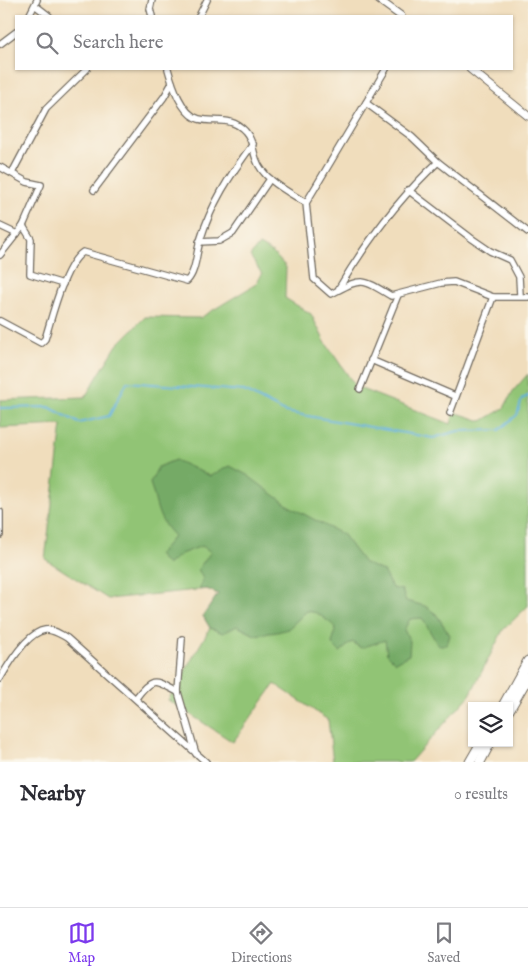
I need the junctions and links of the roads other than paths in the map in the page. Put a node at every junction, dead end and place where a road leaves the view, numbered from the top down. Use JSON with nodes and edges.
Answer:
{"nodes":[{"id":1,"x":152,"y":0,"type":"edge"},
{"id":2,"x":207,"y":0,"type":"edge"},
{"id":3,"x":380,"y":0,"type":"edge"},
{"id":4,"x":37,"y":3,"type":"edge"},
{"id":5,"x":31,"y":15,"type":"edge"},
{"id":6,"x":48,"y":15,"type":"edge"},
{"id":7,"x":152,"y":15,"type":"edge"},
{"id":8,"x":200,"y":15,"type":"edge"},
{"id":9,"x":400,"y":15,"type":"edge"},
{"id":10,"x":15,"y":33,"type":"edge"},
{"id":11,"x":0,"y":44,"type":"edge"},
{"id":12,"x":86,"y":70,"type":"edge"},
{"id":13,"x":168,"y":70,"type":"edge"},
{"id":14,"x":385,"y":70,"type":"edge"},
{"id":15,"x":471,"y":70,"type":"edge"},
{"id":16,"x":172,"y":83,"type":"junction"},
{"id":17,"x":366,"y":102,"type":"junction"},
{"id":18,"x":528,"y":116,"type":"edge"},
{"id":19,"x":253,"y":144,"type":"junction"},
{"id":20,"x":438,"y":162,"type":"junction"},
{"id":21,"x":0,"y":167,"type":"edge"},
{"id":22,"x":12,"y":173,"type":"junction"},
{"id":23,"x":270,"y":179,"type":"junction"},
{"id":24,"x":94,"y":190,"type":"dead end"},
{"id":25,"x":408,"y":190,"type":"junction"},
{"id":26,"x":306,"y":204,"type":"junction"},
{"id":27,"x":0,"y":226,"type":"edge"},
{"id":28,"x":23,"y":226,"type":"junction"},
{"id":29,"x":528,"y":232,"type":"edge"},
{"id":30,"x":17,"y":234,"type":"junction"},
{"id":31,"x":200,"y":242,"type":"junction"},
{"id":32,"x":0,"y":255,"type":"edge"},
{"id":33,"x":63,"y":284,"type":"junction"},
{"id":34,"x":338,"y":290,"type":"junction"},
{"id":35,"x":398,"y":295,"type":"junction"},
{"id":36,"x":520,"y":296,"type":"junction"},
{"id":37,"x":493,"y":297,"type":"junction"},
{"id":38,"x":528,"y":297,"type":"edge"},
{"id":39,"x":0,"y":321,"type":"edge"},
{"id":40,"x":371,"y":360,"type":"junction"},
{"id":41,"x":360,"y":389,"type":"dead end"},
{"id":42,"x":455,"y":396,"type":"junction"},
{"id":43,"x":450,"y":413,"type":"dead end"},
{"id":44,"x":0,"y":512,"type":"edge"},
{"id":45,"x":0,"y":535,"type":"edge"},
{"id":46,"x":182,"y":639,"type":"dead end"},
{"id":47,"x":528,"y":661,"type":"edge"},
{"id":48,"x":528,"y":676,"type":"edge"},
{"id":49,"x":0,"y":678,"type":"edge"},
{"id":50,"x":178,"y":692,"type":"junction"},
{"id":51,"x":136,"y":698,"type":"junction"},
{"id":52,"x":505,"y":702,"type":"edge"},
{"id":53,"x":513,"y":703,"type":"edge"},
{"id":54,"x":479,"y":747,"type":"edge"},
{"id":55,"x":488,"y":747,"type":"edge"},
{"id":56,"x":196,"y":754,"type":"junction"},
{"id":57,"x":206,"y":762,"type":"edge"},
{"id":58,"x":470,"y":762,"type":"edge"},
{"id":59,"x":480,"y":762,"type":"edge"}],
"edges":[{"from":1,"to":7,"type":"street"},
{"from":2,"to":8,"type":"street"},
{"from":3,"to":9,"type":"street"},
{"from":4,"to":5,"type":"street"},
{"from":4,"to":6,"type":"street"},
{"from":10,"to":11,"type":"street"},
{"from":12,"to":22,"type":"street"},
{"from":13,"to":16,"type":"street"},
{"from":14,"to":17,"type":"street"},
{"from":15,"to":18,"type":"street"},
{"from":16,"to":19,"type":"street"},
{"from":16,"to":24,"type":"street"},
{"from":17,"to":20,"type":"street"},
{"from":17,"to":26,"type":"street"},
{"from":19,"to":23,"type":"street"},
{"from":19,"to":31,"type":"street"},
{"from":20,"to":25,"type":"street"},
{"from":20,"to":29,"type":"street"},
{"from":21,"to":22,"type":"street"},
{"from":22,"to":28,"type":"street"},
{"from":23,"to":26,"type":"street"},
{"from":23,"to":31,"type":"street"},
{"from":25,"to":34,"type":"street"},
{"from":25,"to":36,"type":"street"},
{"from":26,"to":34,"type":"street"},
{"from":27,"to":30,"type":"street"},
{"from":28,"to":30,"type":"street"},
{"from":28,"to":33,"type":"street"},
{"from":30,"to":32,"type":"street"},
{"from":31,"to":33,"type":"street"},
{"from":33,"to":39,"type":"street"},
{"from":34,"to":35,"type":"street"},
{"from":35,"to":37,"type":"street"},
{"from":35,"to":40,"type":"street"},
{"from":36,"to":37,"type":"street"},
{"from":36,"to":38,"type":"street"},
{"from":37,"to":42,"type":"street"},
{"from":40,"to":41,"type":"street"},
{"from":40,"to":42,"type":"street"},
{"from":42,"to":43,"type":"street"},
{"from":44,"to":45,"type":"street"},
{"from":46,"to":50,"type":"street"},
{"from":47,"to":52,"type":"main road"},
{"from":48,"to":53,"type":"main road"},
{"from":49,"to":51,"type":"street"},
{"from":50,"to":51,"type":"street"},
{"from":50,"to":56,"type":"street"},
{"from":51,"to":56,"type":"street"},
{"from":54,"to":58,"type":"main road"},
{"from":55,"to":59,"type":"main road"},
{"from":56,"to":57,"type":"street"}]}
